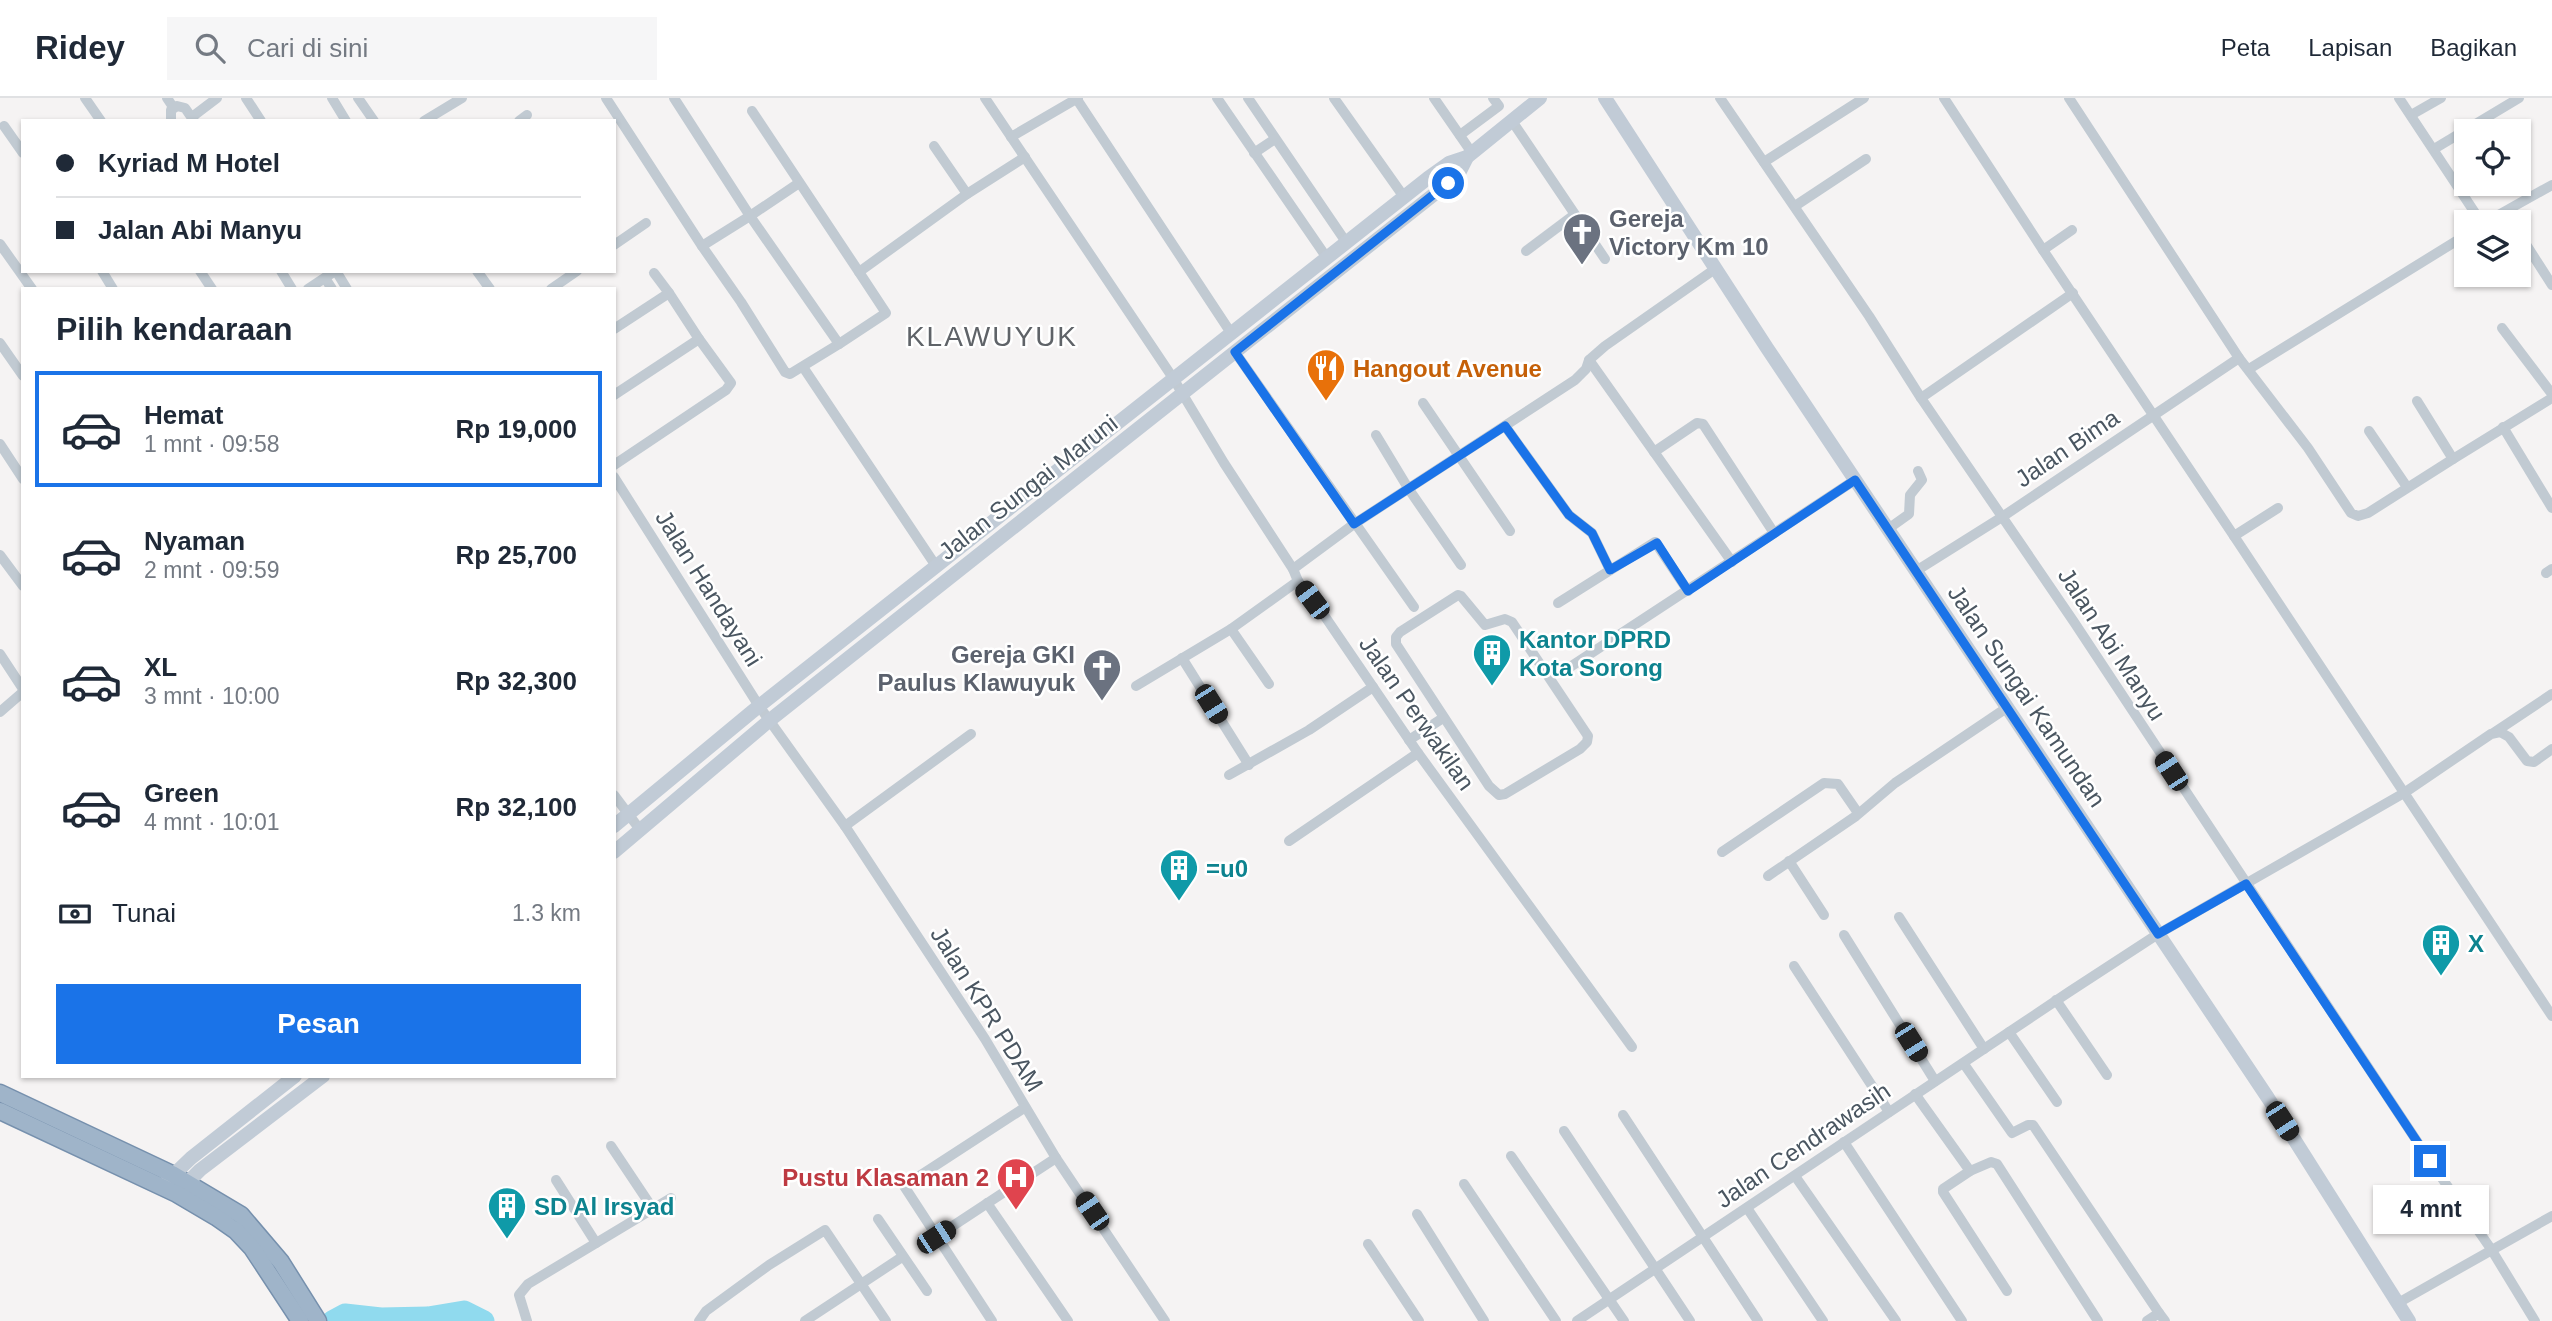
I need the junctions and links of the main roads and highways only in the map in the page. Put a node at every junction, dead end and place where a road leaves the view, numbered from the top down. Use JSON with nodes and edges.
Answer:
{"nodes":[{"id":1,"x":1540,"y":98,"type":"edge"},
{"id":2,"x":1605,"y":98,"type":"edge"},
{"id":3,"x":1470,"y":155,"type":"junction"},
{"id":4,"x":616,"y":824,"type":"edge"},
{"id":5,"x":616,"y":850,"type":"edge"},
{"id":6,"x":293,"y":1078,"type":"edge"},
{"id":7,"x":320,"y":1078,"type":"edge"},
{"id":8,"x":0,"y":1093,"type":"edge"},
{"id":9,"x":0,"y":1111,"type":"edge"},
{"id":10,"x":175,"y":1184,"type":"junction"},
{"id":11,"x":299,"y":1310,"type":"edge"},
{"id":12,"x":2404,"y":1320,"type":"edge"},
{"id":13,"x":318,"y":1321,"type":"edge"}],
"edges":[{"from":1,"to":3,"type":"main road","name":"Jalan Sungai Maruni"},
{"from":2,"to":12,"type":"main road","name":"Jalan Sungai Kamundan"},
{"from":3,"to":4,"type":"main road","name":"Jalan Sungai Maruni"},
{"from":3,"to":5,"type":"main road","name":"Jalan Sungai Maruni"},
{"from":6,"to":10,"type":"main road"},
{"from":7,"to":10,"type":"main road"},
{"from":8,"to":10,"type":"highway"},
{"from":9,"to":10,"type":"highway"},
{"from":10,"to":11,"type":"highway"},
{"from":11,"to":13,"type":"highway"}]}
